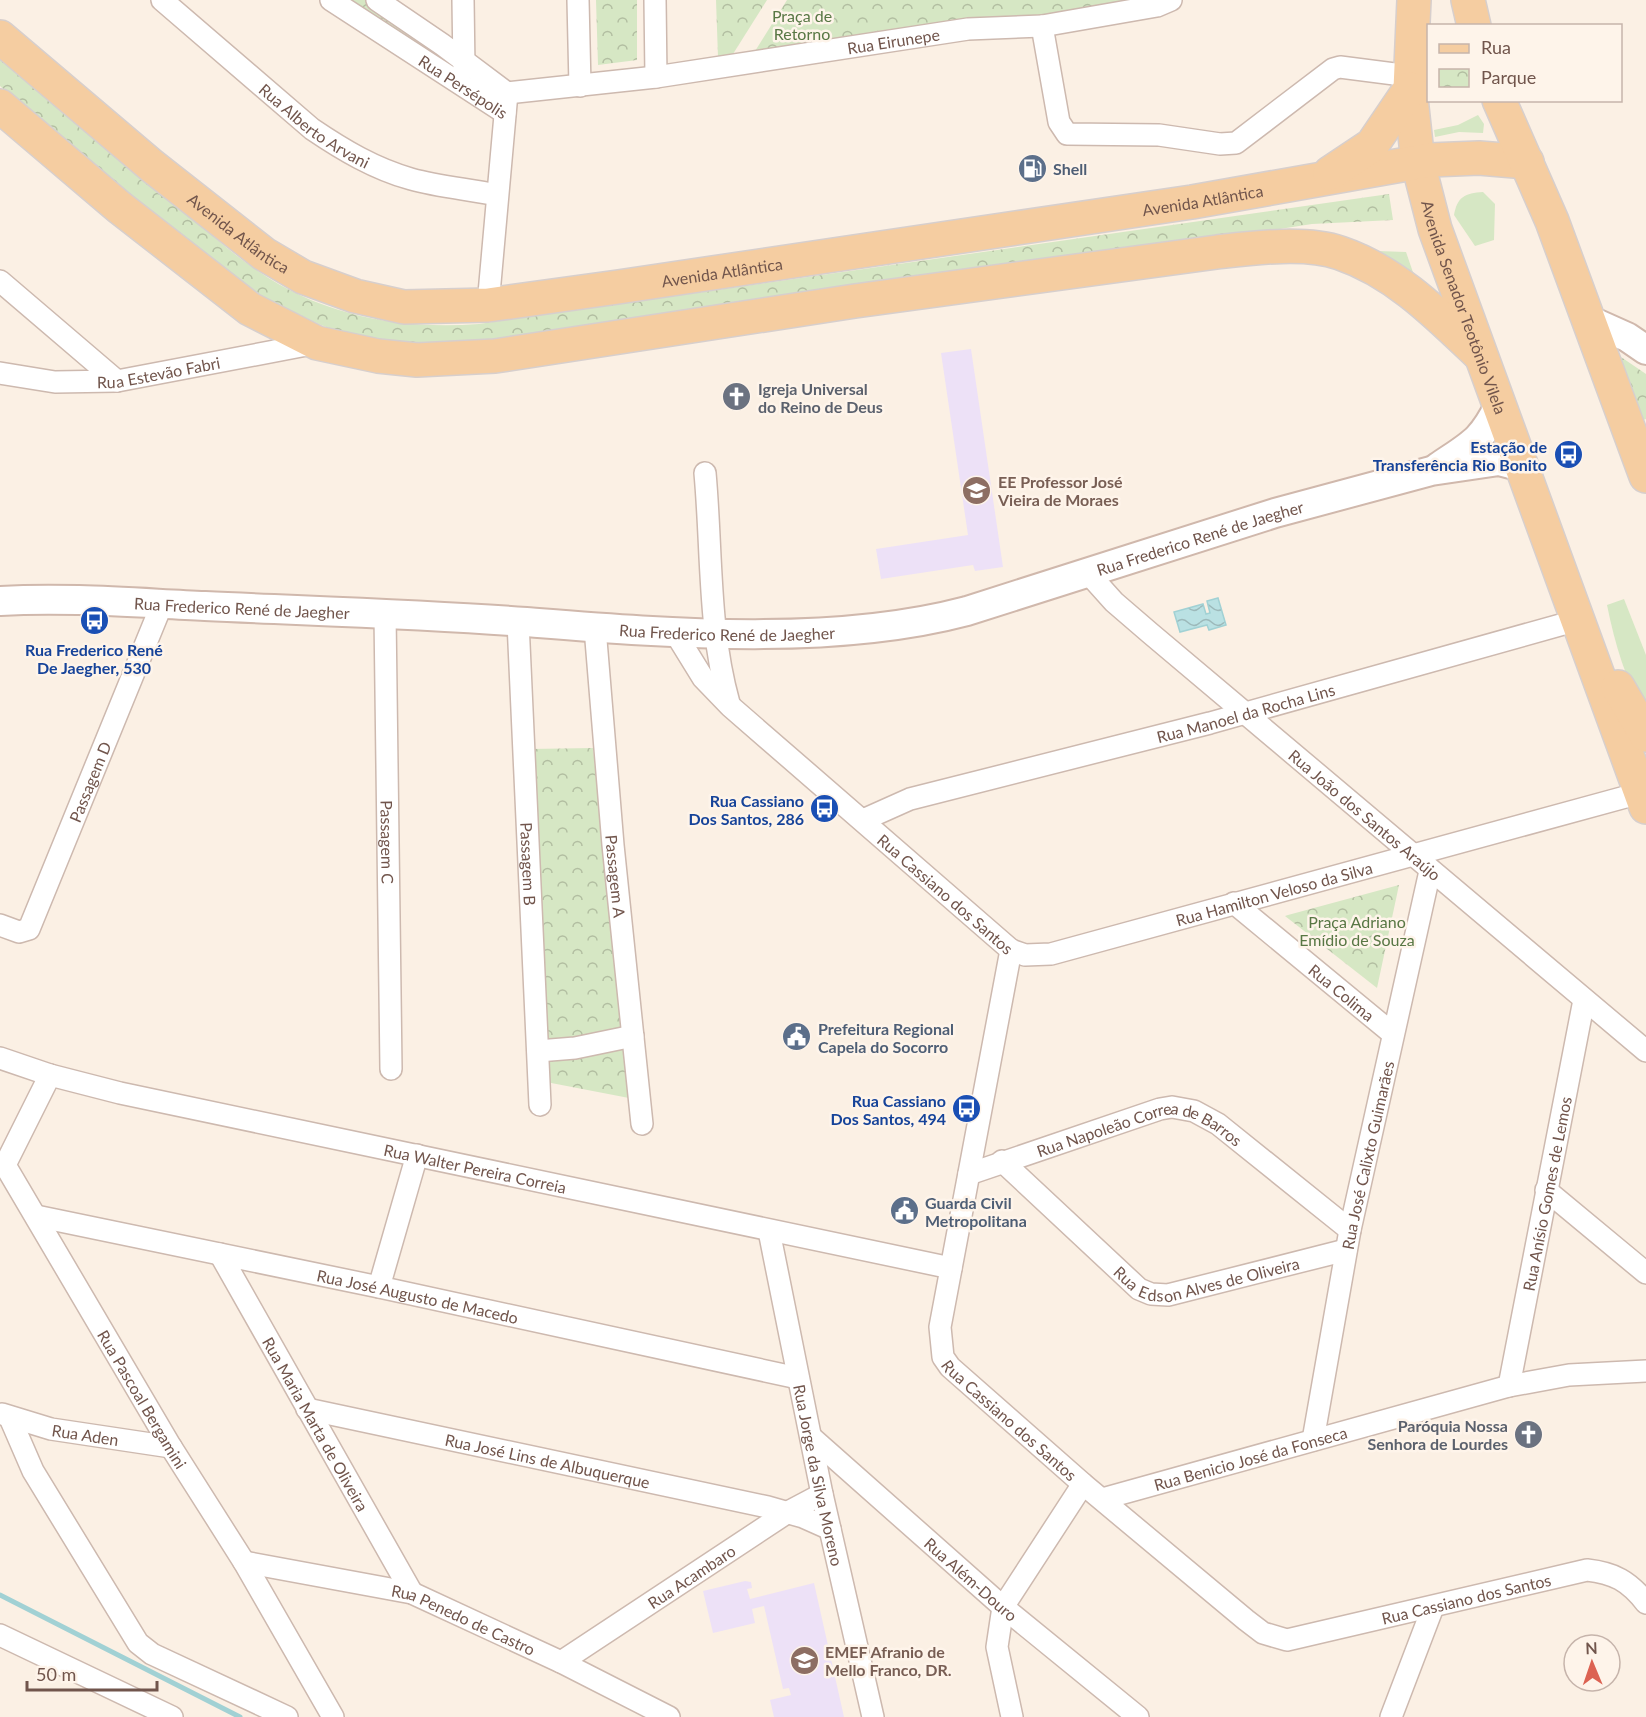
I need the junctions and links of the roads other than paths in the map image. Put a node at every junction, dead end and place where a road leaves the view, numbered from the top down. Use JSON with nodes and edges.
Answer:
{"nodes":[{"id":1,"x":162,"y":0,"type":"edge"},
{"id":2,"x":331,"y":0,"type":"edge"},
{"id":3,"x":377,"y":0,"type":"edge"},
{"id":4,"x":463,"y":0,"type":"edge"},
{"id":5,"x":578,"y":0,"type":"edge"},
{"id":6,"x":656,"y":0,"type":"edge"},
{"id":7,"x":1171,"y":0,"type":"edge"},
{"id":8,"x":1414,"y":0,"type":"edge"},
{"id":9,"x":1042,"y":26,"type":"junction"},
{"id":10,"x":0,"y":37,"type":"edge"},
{"id":11,"x":464,"y":59,"type":"junction"},
{"id":12,"x":656,"y":76,"type":"junction"},
{"id":13,"x":464,"y":85,"type":"junction"},
{"id":14,"x":580,"y":86,"type":"junction"},
{"id":15,"x":1416,"y":86,"type":"edge"},
{"id":16,"x":1500,"y":102,"type":"edge"},
{"id":17,"x":506,"y":103,"type":"junction"},
{"id":18,"x":0,"y":106,"type":"edge"},
{"id":19,"x":1527,"y":162,"type":"junction"},
{"id":20,"x":1418,"y":163,"type":"junction"},
{"id":21,"x":1314,"y":182,"type":"junction"},
{"id":22,"x":497,"y":195,"type":"junction"},
{"id":23,"x":0,"y":281,"type":"edge"},
{"id":24,"x":488,"y":305,"type":"junction"},
{"id":25,"x":1589,"y":320,"type":"junction"},
{"id":26,"x":317,"y":343,"type":"junction"},
{"id":27,"x":1646,"y":350,"type":"edge"},
{"id":28,"x":1480,"y":355,"type":"junction"},
{"id":29,"x":0,"y":373,"type":"edge"},
{"id":30,"x":117,"y":381,"type":"junction"},
{"id":31,"x":1500,"y":404,"type":"junction"},
{"id":32,"x":1638,"y":429,"type":"edge"},
{"id":33,"x":1522,"y":467,"type":"junction"},
{"id":34,"x":1431,"y":471,"type":"junction"},
{"id":35,"x":705,"y":473,"type":"dead end"},
{"id":36,"x":1646,"y":476,"type":"edge"},
{"id":37,"x":1088,"y":573,"type":"junction"},
{"id":38,"x":0,"y":601,"type":"edge"},
{"id":39,"x":162,"y":604,"type":"junction"},
{"id":40,"x":385,"y":614,"type":"junction"},
{"id":41,"x":1578,"y":620,"type":"junction"},
{"id":42,"x":518,"y":622,"type":"junction"},
{"id":43,"x":595,"y":628,"type":"junction"},
{"id":44,"x":674,"y":631,"type":"junction"},
{"id":45,"x":715,"y":633,"type":"junction"},
{"id":46,"x":730,"y":706,"type":"junction"},
{"id":47,"x":1247,"y":713,"type":"junction"},
{"id":48,"x":1646,"y":735,"type":"edge"},
{"id":49,"x":1643,"y":800,"type":"edge"},
{"id":50,"x":870,"y":825,"type":"junction"},
{"id":51,"x":1413,"y":856,"type":"junction"},
{"id":52,"x":1430,"y":871,"type":"junction"},
{"id":53,"x":1234,"y":903,"type":"junction"},
{"id":54,"x":0,"y":925,"type":"edge"},
{"id":55,"x":1011,"y":950,"type":"junction"},
{"id":56,"x":1584,"y":1000,"type":"junction"},
{"id":57,"x":1393,"y":1034,"type":"junction"},
{"id":58,"x":633,"y":1036,"type":"junction"},
{"id":59,"x":1646,"y":1051,"type":"edge"},
{"id":60,"x":538,"y":1052,"type":"junction"},
{"id":61,"x":0,"y":1058,"type":"edge"},
{"id":62,"x":391,"y":1069,"type":"dead end"},
{"id":63,"x":50,"y":1076,"type":"junction"},
{"id":64,"x":540,"y":1105,"type":"dead end"},
{"id":65,"x":642,"y":1124,"type":"dead end"},
{"id":66,"x":417,"y":1155,"type":"junction"},
{"id":67,"x":2,"y":1161,"type":"edge"},
{"id":68,"x":1002,"y":1161,"type":"junction"},
{"id":69,"x":969,"y":1174,"type":"junction"},
{"id":70,"x":1546,"y":1190,"type":"junction"},
{"id":71,"x":36,"y":1216,"type":"junction"},
{"id":72,"x":769,"y":1232,"type":"junction"},
{"id":73,"x":1348,"y":1240,"type":"junction"},
{"id":74,"x":220,"y":1254,"type":"junction"},
{"id":75,"x":951,"y":1268,"type":"junction"},
{"id":76,"x":1646,"y":1272,"type":"edge"},
{"id":77,"x":379,"y":1287,"type":"junction"},
{"id":78,"x":1646,"y":1371,"type":"edge"},
{"id":79,"x":798,"y":1378,"type":"junction"},
{"id":80,"x":1509,"y":1386,"type":"junction"},
{"id":81,"x":307,"y":1409,"type":"junction"},
{"id":82,"x":5,"y":1416,"type":"edge"},
{"id":83,"x":811,"y":1437,"type":"junction"},
{"id":84,"x":1313,"y":1440,"type":"junction"},
{"id":85,"x":171,"y":1447,"type":"junction"},
{"id":86,"x":1083,"y":1484,"type":"junction"},
{"id":87,"x":822,"y":1494,"type":"junction"},
{"id":88,"x":1102,"y":1499,"type":"junction"},
{"id":89,"x":788,"y":1512,"type":"junction"},
{"id":90,"x":830,"y":1529,"type":"junction"},
{"id":91,"x":244,"y":1562,"type":"junction"},
{"id":92,"x":412,"y":1593,"type":"junction"},
{"id":93,"x":1646,"y":1603,"type":"edge"},
{"id":94,"x":1003,"y":1606,"type":"junction"},
{"id":95,"x":1434,"y":1607,"type":"junction"},
{"id":96,"x":0,"y":1635,"type":"edge"},
{"id":97,"x":561,"y":1662,"type":"junction"},
{"id":98,"x":141,"y":1710,"type":"edge"},
{"id":99,"x":659,"y":1715,"type":"edge"},
{"id":100,"x":172,"y":1717,"type":"edge"},
{"id":101,"x":287,"y":1717,"type":"edge"},
{"id":102,"x":333,"y":1717,"type":"edge"},
{"id":103,"x":873,"y":1717,"type":"edge"},
{"id":104,"x":1012,"y":1717,"type":"edge"},
{"id":105,"x":1138,"y":1717,"type":"edge"},
{"id":106,"x":1391,"y":1717,"type":"edge"}],
"edges":[{"from":1,"to":22,"type":"street","name":"Rua Alberto Arvani"},
{"from":2,"to":13,"type":"street","name":"Rua Persépolis"},
{"from":3,"to":11,"type":"street","name":"Rua Persépolis"},
{"from":4,"to":11,"type":"street"},
{"from":5,"to":14,"type":"street"},
{"from":6,"to":12,"type":"street"},
{"from":7,"to":9,"type":"street","name":"Rua Eirunepe"},
{"from":8,"to":15,"type":"main road","name":"Avenida Senador Teotônio Vilela"},
{"from":9,"to":12,"type":"street","name":"Rua Eirunepe"},
{"from":9,"to":15,"type":"street"},
{"from":10,"to":24,"type":"main road","name":"Avenida Atlântica"},
{"from":11,"to":13,"type":"street"},
{"from":11,"to":17,"type":"street","name":"Rua Persépolis"},
{"from":12,"to":14,"type":"street","name":"Rua Eirunepe"},
{"from":13,"to":17,"type":"street","name":"Rua Persépolis"},
{"from":14,"to":17,"type":"street","name":"Rua Eirunepe"},
{"from":15,"to":20,"type":"main road","name":"Avenida Senador Teotônio Vilela"},
{"from":15,"to":21,"type":"main road"},
{"from":16,"to":19,"type":"main road"},
{"from":17,"to":22,"type":"street"},
{"from":18,"to":26,"type":"main road"},
{"from":19,"to":20,"type":"main road","name":"Avenida Atlântica"},
{"from":19,"to":25,"type":"main road"},
{"from":20,"to":21,"type":"main road","name":"Avenida Atlântica"},
{"from":20,"to":28,"type":"main road","name":"Avenida Senador Teotônio Vilela"},
{"from":21,"to":24,"type":"main road","name":"Avenida Atlântica"},
{"from":22,"to":24,"type":"street"},
{"from":23,"to":30,"type":"street"},
{"from":25,"to":27,"type":"main road"},
{"from":25,"to":32,"type":"main road"},
{"from":26,"to":28,"type":"main road"},
{"from":26,"to":30,"type":"street","name":"Rua Estevão Fabri"},
{"from":28,"to":31,"type":"main road","name":"Avenida Senador Teotônio Vilela"},
{"from":29,"to":30,"type":"street","name":"Rua Estevão Fabri"},
{"from":31,"to":33,"type":"main road","name":"Avenida Senador Teotônio Vilela"},
{"from":31,"to":34,"type":"main road","name":"Rua Frederico René de Jaegher"},
{"from":32,"to":36,"type":"main road"},
{"from":33,"to":34,"type":"main road","name":"Rua Frederico René de Jaegher"},
{"from":33,"to":41,"type":"main road","name":"Avenida Senador Teotônio Vilela"},
{"from":34,"to":37,"type":"main road","name":"Rua Frederico René de Jaegher"},
{"from":35,"to":45,"type":"street"},
{"from":37,"to":45,"type":"main road","name":"Rua Frederico René de Jaegher"},
{"from":37,"to":47,"type":"street","name":"Rua João dos Santos Araújo"},
{"from":38,"to":39,"type":"main road","name":"Rua Frederico René de Jaegher"},
{"from":39,"to":40,"type":"main road","name":"Rua Frederico René de Jaegher"},
{"from":39,"to":54,"type":"street","name":"Passagem D"},
{"from":40,"to":42,"type":"main road","name":"Rua Frederico René de Jaegher"},
{"from":40,"to":62,"type":"street","name":"Passagem C"},
{"from":41,"to":47,"type":"street","name":"Rua Manoel da Rocha Lins"},
{"from":41,"to":48,"type":"main road"},
{"from":41,"to":49,"type":"main road","name":"Avenida Senador Teotônio Vilela"},
{"from":42,"to":43,"type":"main road","name":"Rua Frederico René de Jaegher"},
{"from":42,"to":60,"type":"street","name":"Passagem B"},
{"from":43,"to":44,"type":"main road","name":"Rua Frederico René de Jaegher"},
{"from":43,"to":58,"type":"street","name":"Passagem A"},
{"from":44,"to":45,"type":"main road","name":"Rua Frederico René de Jaegher"},
{"from":44,"to":46,"type":"street","name":"Rua Cassiano dos Santos"},
{"from":45,"to":46,"type":"street"},
{"from":46,"to":50,"type":"street","name":"Rua Cassiano dos Santos"},
{"from":47,"to":50,"type":"street","name":"Rua Manoel da Rocha Lins"},
{"from":47,"to":51,"type":"street","name":"Rua João dos Santos Araújo"},
{"from":49,"to":51,"type":"street","name":"Rua Hamilton Veloso da Silva"},
{"from":50,"to":55,"type":"street","name":"Rua Cassiano dos Santos"},
{"from":51,"to":52,"type":"street","name":"Rua João dos Santos Araújo"},
{"from":51,"to":53,"type":"street","name":"Rua Hamilton Veloso da Silva"},
{"from":52,"to":56,"type":"street","name":"Rua João dos Santos Araújo"},
{"from":52,"to":57,"type":"street","name":"Rua José Calixto Guimarães"},
{"from":53,"to":55,"type":"street","name":"Rua Hamilton Veloso da Silva"},
{"from":53,"to":57,"type":"street","name":"Rua Colima"},
{"from":55,"to":69,"type":"street","name":"Rua Cassiano dos Santos"},
{"from":56,"to":59,"type":"street","name":"Rua João dos Santos Araújo"},
{"from":56,"to":70,"type":"street","name":"Rua Anísio Gomes de Lemos"},
{"from":57,"to":73,"type":"street","name":"Rua José Calixto Guimarães"},
{"from":58,"to":60,"type":"street"},
{"from":58,"to":65,"type":"street","name":"Passagem A"},
{"from":60,"to":64,"type":"street","name":"Passagem B"},
{"from":61,"to":63,"type":"street","name":"Rua Walter Pereira Correia"},
{"from":63,"to":66,"type":"street","name":"Rua Walter Pereira Correia"},
{"from":63,"to":67,"type":"street","name":"Rua Pascoal Bergamini"},
{"from":66,"to":72,"type":"street","name":"Rua Walter Pereira Correia"},
{"from":66,"to":77,"type":"street"},
{"from":67,"to":71,"type":"street","name":"Rua Pascoal Bergamini"},
{"from":68,"to":69,"type":"street","name":"Rua Napoleão Correa de Barros"},
{"from":68,"to":73,"type":"street","name":"Rua Napoleão Correa de Barros"},
{"from":68,"to":73,"type":"street","name":"Rua Edson Alves de Oliveira"},
{"from":69,"to":75,"type":"street","name":"Rua Cassiano dos Santos"},
{"from":70,"to":76,"type":"street"},
{"from":70,"to":80,"type":"street","name":"Rua Anísio Gomes de Lemos"},
{"from":71,"to":74,"type":"street","name":"Rua José Augusto de Macedo"},
{"from":71,"to":85,"type":"street","name":"Rua Pascoal Bergamini"},
{"from":72,"to":75,"type":"street","name":"Rua Walter Pereira Correia"},
{"from":72,"to":79,"type":"street","name":"Rua Jorge da Silva Moreno"},
{"from":73,"to":84,"type":"street","name":"Rua José Calixto Guimarães"},
{"from":74,"to":77,"type":"street","name":"Rua José Augusto de Macedo"},
{"from":74,"to":81,"type":"street","name":"Rua Maria Marta de Oliveira"},
{"from":75,"to":86,"type":"street","name":"Rua Cassiano dos Santos"},
{"from":77,"to":79,"type":"street","name":"Rua José Augusto de Macedo"},
{"from":78,"to":80,"type":"street","name":"Rua Benicio José da Fonseca"},
{"from":79,"to":83,"type":"street","name":"Rua Jorge da Silva Moreno"},
{"from":80,"to":84,"type":"street","name":"Rua Benicio José da Fonseca"},
{"from":81,"to":89,"type":"street","name":"Rua José Lins de Albuquerque"},
{"from":81,"to":92,"type":"street","name":"Rua Maria Marta de Oliveira"},
{"from":82,"to":85,"type":"street","name":"Rua Aden"},
{"from":82,"to":101,"type":"street"},
{"from":83,"to":87,"type":"street","name":"Rua Jorge da Silva Moreno"},
{"from":83,"to":94,"type":"street","name":"Rua Além-Douro"},
{"from":84,"to":88,"type":"street","name":"Rua Benicio José da Fonseca"},
{"from":85,"to":91,"type":"street","name":"Rua Pascoal Bergamini"},
{"from":86,"to":88,"type":"street","name":"Rua Cassiano dos Santos"},
{"from":86,"to":94,"type":"street"},
{"from":87,"to":89,"type":"street","name":"Rua Acambaro"},
{"from":87,"to":90,"type":"street","name":"Rua Jorge da Silva Moreno"},
{"from":88,"to":95,"type":"street","name":"Rua Cassiano dos Santos"},
{"from":89,"to":90,"type":"street","name":"Rua José Lins de Albuquerque"},
{"from":89,"to":97,"type":"street","name":"Rua Acambaro"},
{"from":90,"to":103,"type":"street","name":"Rua Jorge da Silva Moreno"},
{"from":91,"to":92,"type":"street","name":"Rua Penedo de Castro"},
{"from":91,"to":102,"type":"street","name":"Rua Pascoal Bergamini"},
{"from":92,"to":97,"type":"street","name":"Rua Penedo de Castro"},
{"from":93,"to":95,"type":"street","name":"Rua Cassiano dos Santos"},
{"from":94,"to":104,"type":"street"},
{"from":94,"to":105,"type":"street","name":"Rua Além-Douro"},
{"from":95,"to":106,"type":"street"},
{"from":96,"to":98,"type":"street"},
{"from":97,"to":99,"type":"street","name":"Rua Penedo de Castro"},
{"from":98,"to":100,"type":"street"}]}
